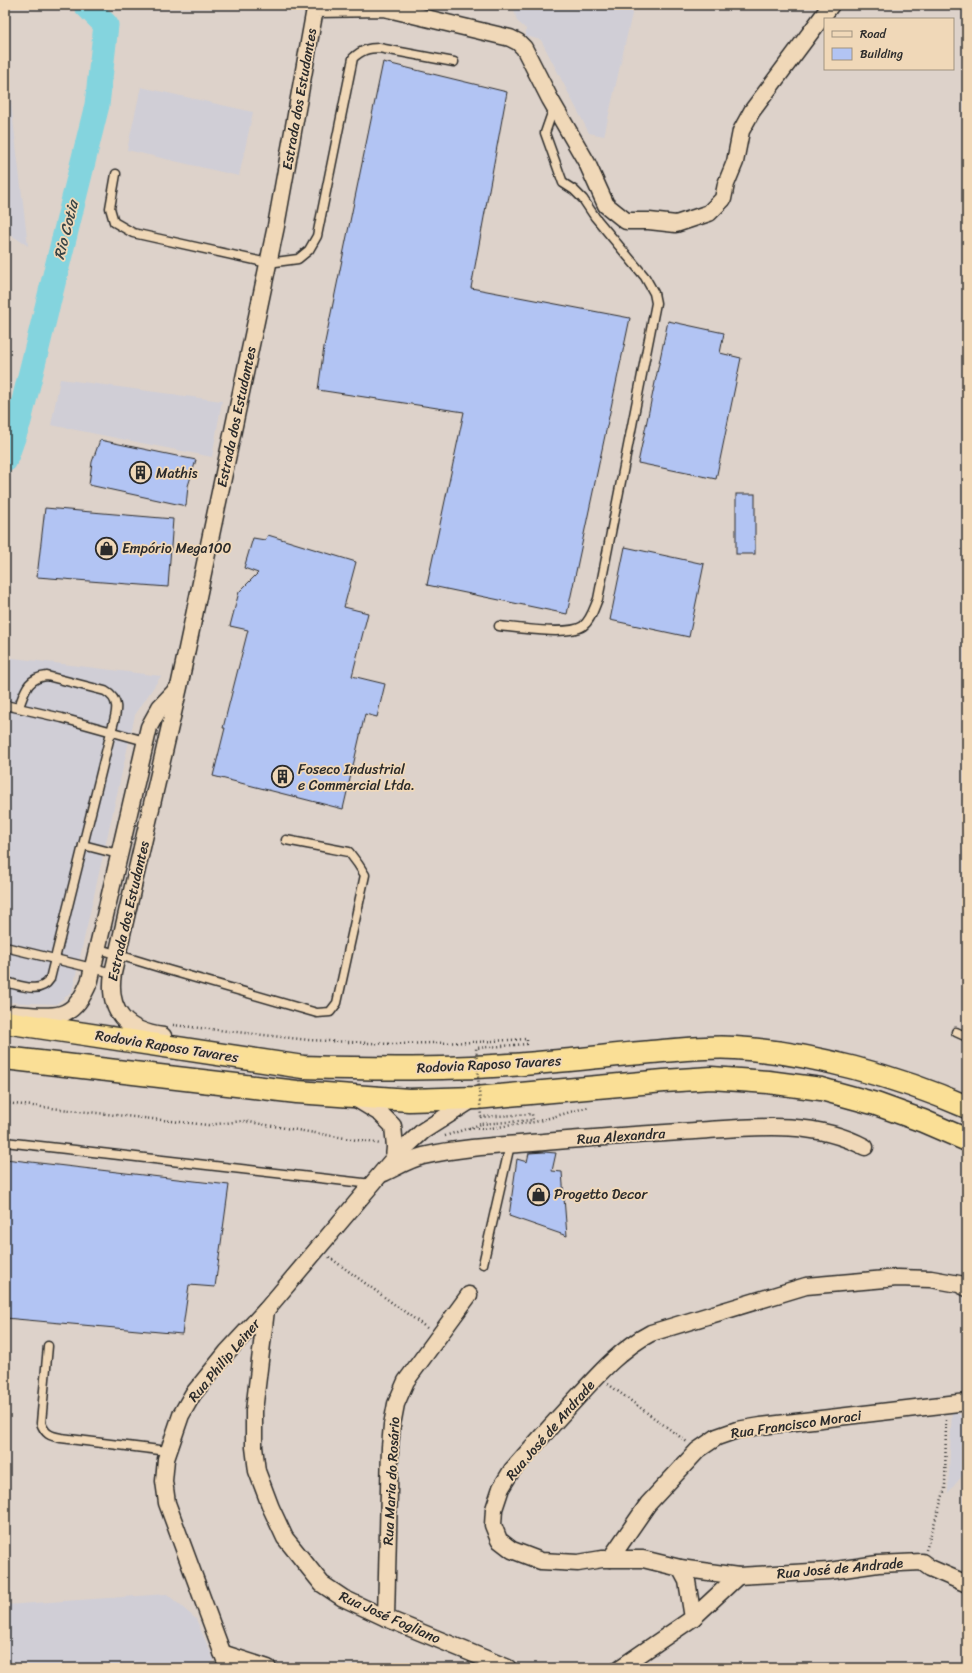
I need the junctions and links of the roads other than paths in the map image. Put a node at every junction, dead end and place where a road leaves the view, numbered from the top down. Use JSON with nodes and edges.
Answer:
{"nodes":[{"id":1,"x":831,"y":5,"type":"edge"},
{"id":2,"x":454,"y":62,"type":"dead end"},
{"id":3,"x":554,"y":106,"type":"junction"},
{"id":4,"x":116,"y":174,"type":"dead end"},
{"id":5,"x":268,"y":263,"type":"junction"},
{"id":6,"x":499,"y":626,"type":"dead end"},
{"id":7,"x":179,"y":687,"type":"junction"},
{"id":8,"x":5,"y":705,"type":"edge"},
{"id":9,"x":19,"y":707,"type":"junction"},
{"id":10,"x":111,"y":732,"type":"junction"},
{"id":11,"x":145,"y":741,"type":"junction"},
{"id":12,"x":166,"y":746,"type":"junction"},
{"id":13,"x":286,"y":840,"type":"dead end"},
{"id":14,"x":83,"y":845,"type":"junction"},
{"id":15,"x":118,"y":854,"type":"junction"},
{"id":16,"x":5,"y":947,"type":"edge"},
{"id":17,"x":96,"y":948,"type":"junction"},
{"id":18,"x":117,"y":954,"type":"junction"},
{"id":19,"x":55,"y":959,"type":"junction"},
{"id":20,"x":92,"y":968,"type":"junction"},
{"id":21,"x":113,"y":973,"type":"junction"},
{"id":22,"x":5,"y":982,"type":"edge"},
{"id":23,"x":5,"y":1014,"type":"edge"},
{"id":24,"x":5,"y":1022,"type":"edge"},
{"id":25,"x":956,"y":1032,"type":"dead end"},
{"id":26,"x":967,"y":1037,"type":"edge"},
{"id":27,"x":5,"y":1058,"type":"edge"},
{"id":28,"x":303,"y":1067,"type":"junction"},
{"id":29,"x":351,"y":1096,"type":"junction"},
{"id":30,"x":476,"y":1098,"type":"junction"},
{"id":31,"x":961,"y":1100,"type":"edge"},
{"id":32,"x":967,"y":1140,"type":"edge"},
{"id":33,"x":5,"y":1142,"type":"edge"},
{"id":34,"x":510,"y":1146,"type":"junction"},
{"id":35,"x":865,"y":1147,"type":"dead end"},
{"id":36,"x":394,"y":1152,"type":"junction"},
{"id":37,"x":375,"y":1180,"type":"junction"},
{"id":38,"x":483,"y":1264,"type":"dead end"},
{"id":39,"x":967,"y":1288,"type":"edge"},
{"id":40,"x":469,"y":1295,"type":"dead end"},
{"id":41,"x":266,"y":1310,"type":"junction"},
{"id":42,"x":48,"y":1346,"type":"dead end"},
{"id":43,"x":967,"y":1402,"type":"edge"},
{"id":44,"x":168,"y":1451,"type":"junction"},
{"id":45,"x":610,"y":1559,"type":"junction"},
{"id":46,"x":680,"y":1568,"type":"junction"},
{"id":47,"x":738,"y":1576,"type":"junction"},
{"id":48,"x":967,"y":1584,"type":"edge"},
{"id":49,"x":386,"y":1618,"type":"junction"},
{"id":50,"x":693,"y":1618,"type":"junction"},
{"id":51,"x":225,"y":1661,"type":"edge"},
{"id":52,"x":268,"y":1668,"type":"edge"},
{"id":53,"x":508,"y":1668,"type":"edge"},
{"id":54,"x":620,"y":1668,"type":"edge"}],
"edges":[{"from":1,"to":3,"type":"street","name":"Estrada dos Estudantes"},
{"from":2,"to":5,"type":"lane"},
{"from":3,"to":5,"type":"street","name":"Estrada dos Estudantes"},
{"from":3,"to":6,"type":"lane"},
{"from":4,"to":5,"type":"lane"},
{"from":5,"to":7,"type":"street","name":"Estrada dos Estudantes"},
{"from":7,"to":11,"type":"street","name":"Estrada dos Estudantes"},
{"from":7,"to":12,"type":"street","name":"Estrada dos Estudantes"},
{"from":8,"to":9,"type":"lane"},
{"from":9,"to":10,"type":"lane"},
{"from":9,"to":10,"type":"lane"},
{"from":10,"to":11,"type":"lane"},
{"from":10,"to":14,"type":"lane"},
{"from":11,"to":12,"type":"street"},
{"from":11,"to":15,"type":"street","name":"Estrada dos Estudantes"},
{"from":12,"to":18,"type":"street","name":"Estrada dos Estudantes"},
{"from":13,"to":18,"type":"lane"},
{"from":14,"to":15,"type":"lane"},
{"from":14,"to":19,"type":"lane"},
{"from":15,"to":17,"type":"street","name":"Estrada dos Estudantes"},
{"from":16,"to":19,"type":"lane"},
{"from":17,"to":18,"type":"lane"},
{"from":17,"to":20,"type":"street","name":"Estrada dos Estudantes"},
{"from":18,"to":21,"type":"street","name":"Estrada dos Estudantes"},
{"from":19,"to":20,"type":"lane"},
{"from":19,"to":22,"type":"lane"},
{"from":20,"to":21,"type":"lane"},
{"from":20,"to":23,"type":"street","name":"Estrada dos Estudantes"},
{"from":21,"to":28,"type":"street","name":"Estrada dos Estudantes"},
{"from":24,"to":28,"type":"highway","name":"Rodovia Raposo Tavares"},
{"from":25,"to":26,"type":"lane"},
{"from":27,"to":29,"type":"highway","name":"Rodovia Raposo Tavares"},
{"from":28,"to":31,"type":"highway","name":"Rodovia Raposo Tavares"},
{"from":29,"to":30,"type":"highway","name":"Rodovia Raposo Tavares"},
{"from":29,"to":36,"type":"street"},
{"from":30,"to":32,"type":"highway","name":"Rodovia Raposo Tavares"},
{"from":30,"to":36,"type":"street","name":"Rua Philip Leiner"},
{"from":33,"to":37,"type":"lane"},
{"from":34,"to":35,"type":"street","name":"Rua Alexandra"},
{"from":34,"to":37,"type":"street","name":"Rua Alexandra"},
{"from":34,"to":38,"type":"lane"},
{"from":36,"to":37,"type":"street","name":"Rua Philip Leiner"},
{"from":37,"to":41,"type":"street","name":"Rua Philip Leiner"},
{"from":39,"to":45,"type":"street","name":"Rua José de Andrade"},
{"from":40,"to":49,"type":"street","name":"Rua Maria do Rosário"},
{"from":41,"to":44,"type":"street","name":"Rua Philip Leiner"},
{"from":41,"to":49,"type":"street","name":"Rua José Fogliano"},
{"from":42,"to":44,"type":"lane"},
{"from":43,"to":45,"type":"street","name":"Rua Francisco Moraci"},
{"from":44,"to":51,"type":"street","name":"Rua Philip Leiner"},
{"from":45,"to":46,"type":"street","name":"Rua José de Andrade"},
{"from":46,"to":47,"type":"street","name":"Rua José de Andrade"},
{"from":46,"to":50,"type":"street"},
{"from":47,"to":48,"type":"street","name":"Rua José de Andrade"},
{"from":47,"to":50,"type":"street"},
{"from":49,"to":53,"type":"street","name":"Rua José Fogliano"},
{"from":50,"to":54,"type":"street"},
{"from":51,"to":52,"type":"street"}]}
